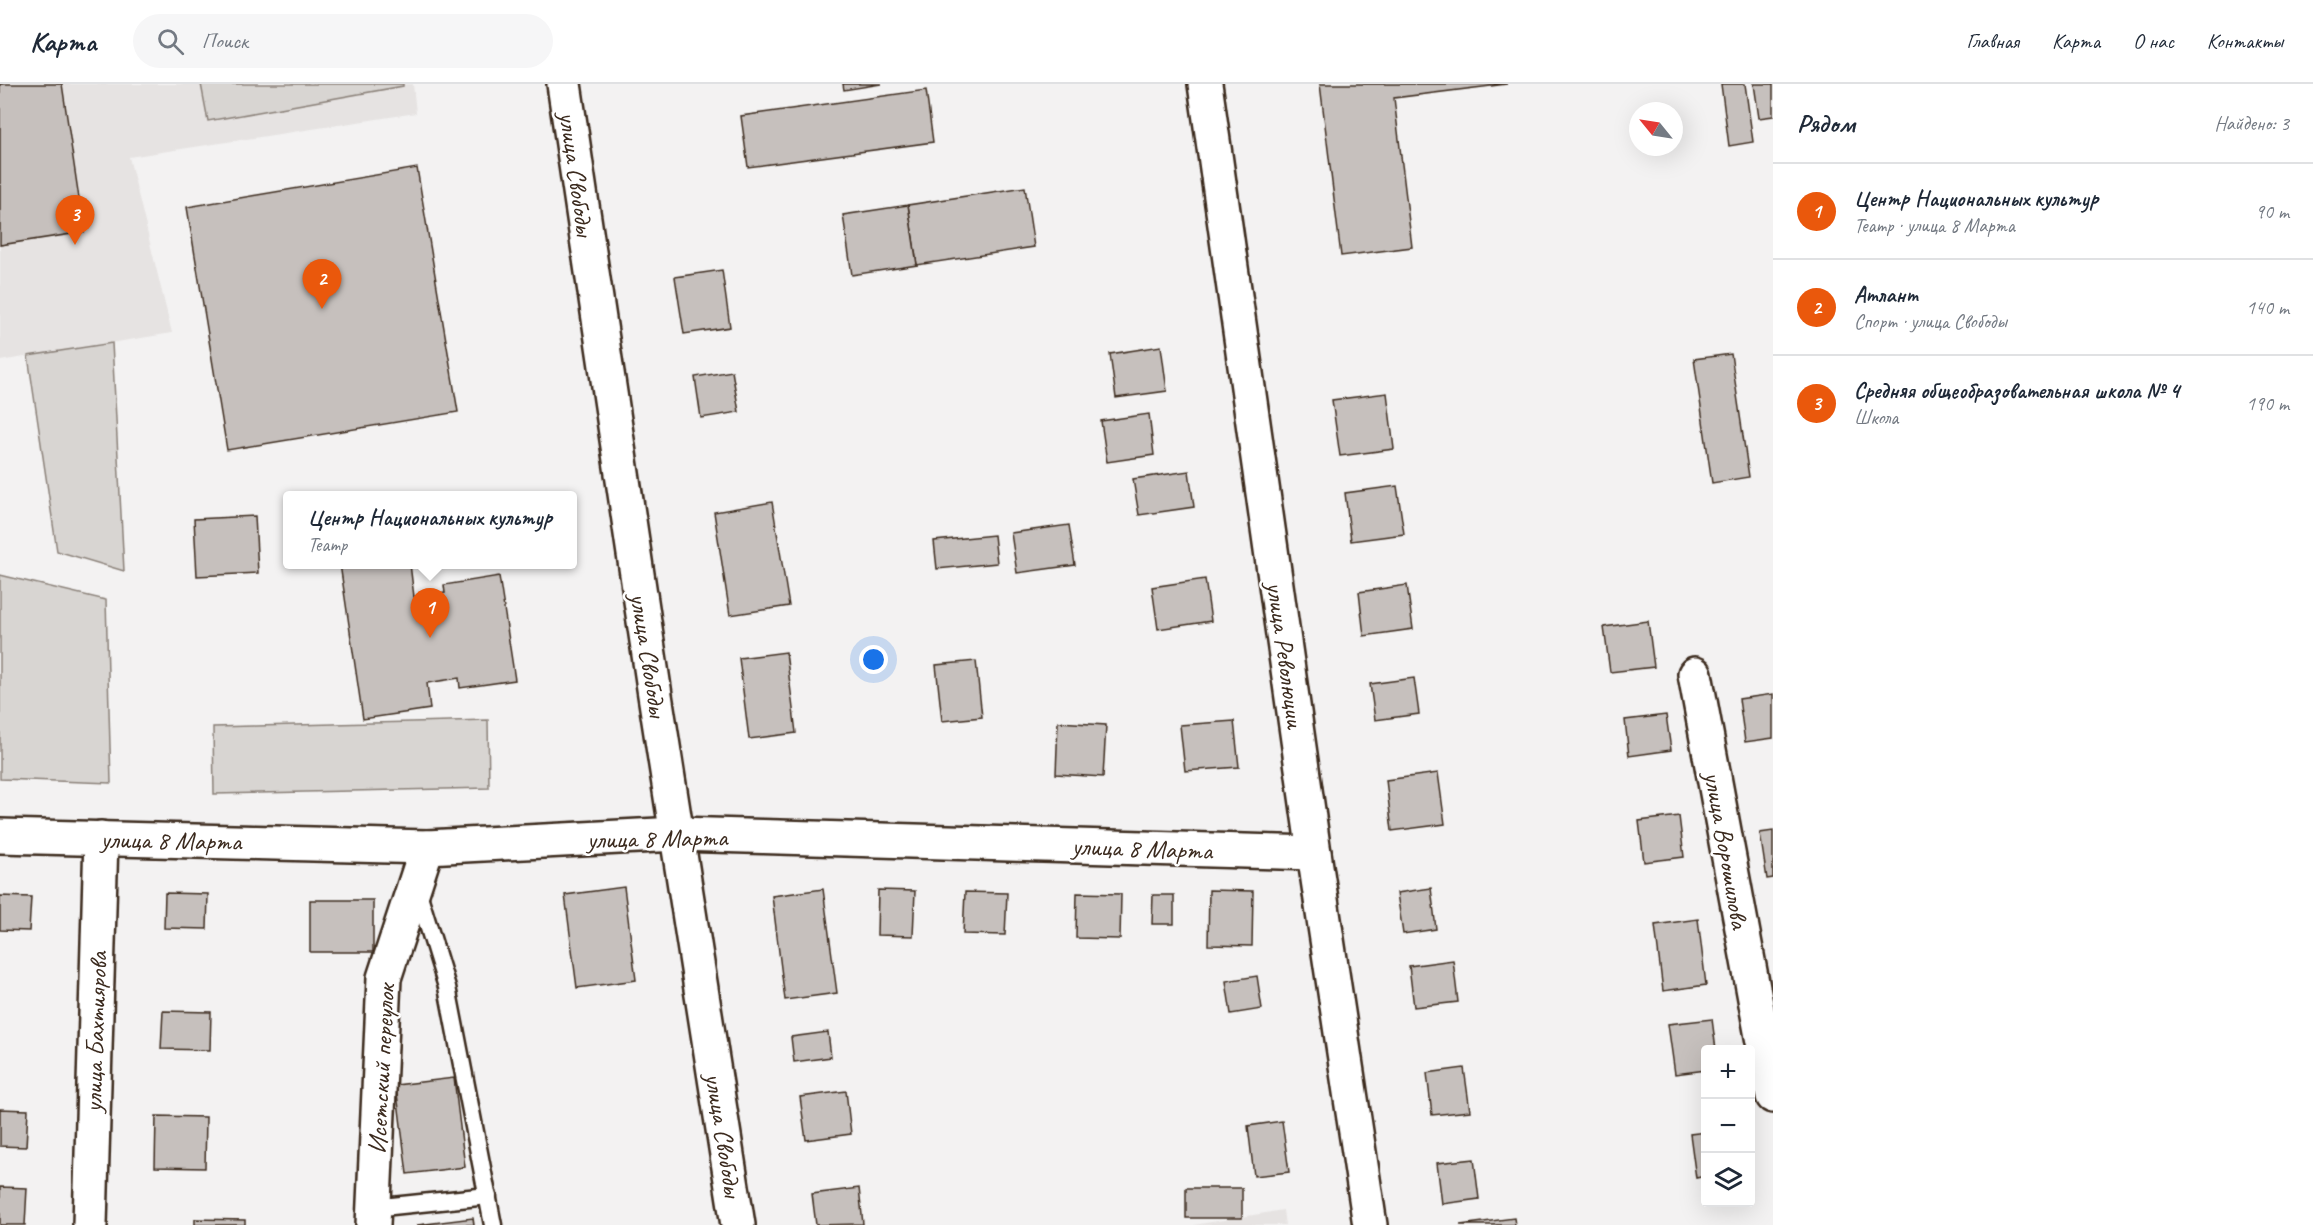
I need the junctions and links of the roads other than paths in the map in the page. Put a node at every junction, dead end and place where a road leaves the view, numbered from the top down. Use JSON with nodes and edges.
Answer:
{"nodes":[{"id":1,"x":564,"y":84,"type":"edge"},
{"id":2,"x":1205,"y":84,"type":"edge"},
{"id":3,"x":1695,"y":674,"type":"dead end"},
{"id":4,"x":677,"y":834,"type":"junction"},
{"id":5,"x":0,"y":836,"type":"edge"},
{"id":6,"x":101,"y":838,"type":"junction"},
{"id":7,"x":427,"y":847,"type":"junction"},
{"id":8,"x":1314,"y":852,"type":"junction"},
{"id":9,"x":415,"y":882,"type":"junction"},
{"id":10,"x":1773,"y":1096,"type":"edge"},
{"id":11,"x":488,"y":1196,"type":"junction"},
{"id":12,"x":373,"y":1216,"type":"edge"},
{"id":13,"x":90,"y":1225,"type":"edge"},
{"id":14,"x":493,"y":1225,"type":"edge"},
{"id":15,"x":738,"y":1225,"type":"edge"},
{"id":16,"x":1370,"y":1225,"type":"edge"}],
"edges":[{"from":1,"to":4,"type":"street","name":"улица Свободы"},
{"from":2,"to":8,"type":"street","name":"улица Революции"},
{"from":3,"to":10,"type":"street","name":"улица Ворошилова"},
{"from":4,"to":7,"type":"street","name":"улица 8 Марта"},
{"from":4,"to":8,"type":"street","name":"улица 8 Марта"},
{"from":4,"to":15,"type":"street","name":"улица Свободы"},
{"from":5,"to":6,"type":"street","name":"улица 8 Марта"},
{"from":6,"to":7,"type":"street","name":"улица 8 Марта"},
{"from":6,"to":13,"type":"street","name":"улица Бахтиярова"},
{"from":7,"to":9,"type":"street","name":"Исетский переулок"},
{"from":8,"to":16,"type":"street","name":"улица Революции"},
{"from":9,"to":11,"type":"lane"},
{"from":9,"to":12,"type":"street","name":"Исетский переулок"},
{"from":11,"to":12,"type":"lane"},
{"from":11,"to":14,"type":"lane"}]}
